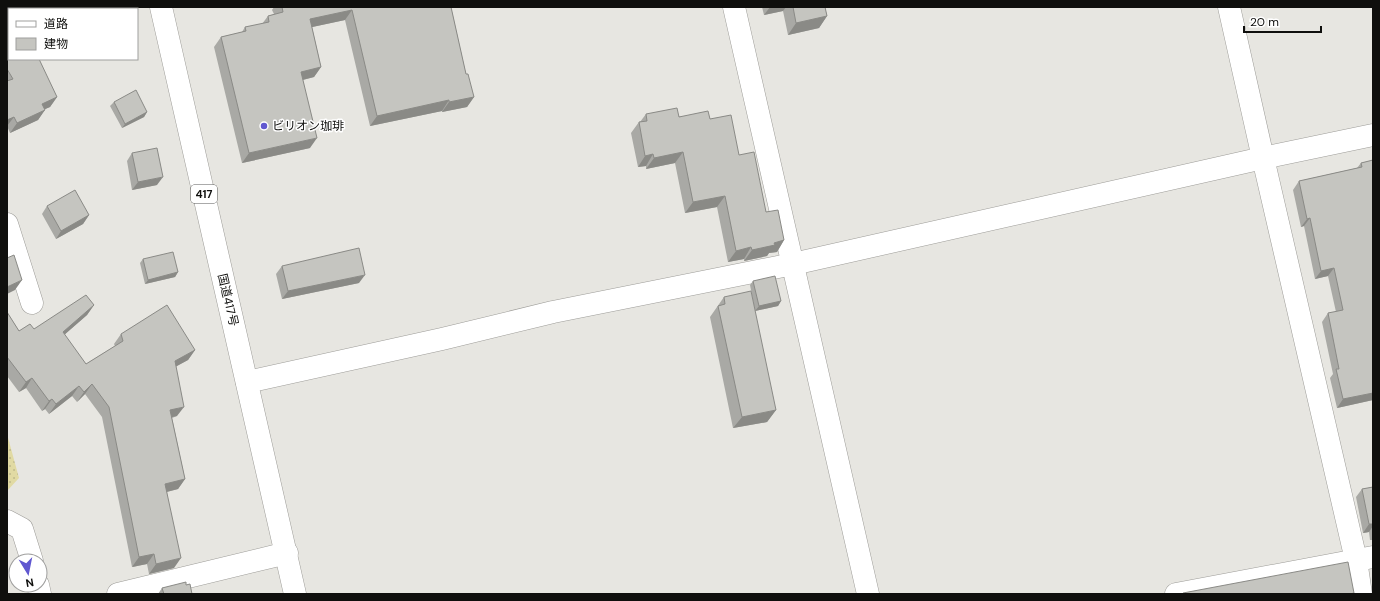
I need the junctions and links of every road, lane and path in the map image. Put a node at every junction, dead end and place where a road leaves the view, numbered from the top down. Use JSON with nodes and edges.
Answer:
{"nodes":[{"id":1,"x":161,"y":7,"type":"edge"},
{"id":2,"x":734,"y":7,"type":"edge"},
{"id":3,"x":1229,"y":7,"type":"edge"},
{"id":4,"x":1373,"y":135,"type":"edge"},
{"id":5,"x":1263,"y":158,"type":"junction"},
{"id":6,"x":7,"y":224,"type":"edge"},
{"id":7,"x":793,"y":264,"type":"junction"},
{"id":8,"x":32,"y":303,"type":"dead end"},
{"id":9,"x":247,"y":382,"type":"junction"},
{"id":10,"x":7,"y":521,"type":"edge"},
{"id":11,"x":30,"y":553,"type":"edge"},
{"id":12,"x":287,"y":553,"type":"junction"},
{"id":13,"x":1364,"y":558,"type":"edge"},
{"id":14,"x":118,"y":594,"type":"edge"},
{"id":15,"x":295,"y":594,"type":"edge"},
{"id":16,"x":868,"y":594,"type":"edge"},
{"id":17,"x":1176,"y":594,"type":"edge"},
{"id":18,"x":1361,"y":594,"type":"edge"}],
"edges":[{"from":1,"to":9,"type":"main road","name":"国道417号","number":"417"},
{"from":2,"to":7,"type":"main road"},
{"from":3,"to":5,"type":"main road"},
{"from":4,"to":5,"type":"main road"},
{"from":5,"to":7,"type":"main road"},
{"from":5,"to":13,"type":"main road"},
{"from":6,"to":8,"type":"main road"},
{"from":7,"to":9,"type":"main road"},
{"from":7,"to":16,"type":"main road"},
{"from":9,"to":12,"type":"main road","name":"国道417号","number":"417"},
{"from":10,"to":11,"type":"main road"},
{"from":12,"to":14,"type":"main road"},
{"from":12,"to":15,"type":"main road","name":"国道417号","number":"417"},
{"from":13,"to":17,"type":"main road"},
{"from":13,"to":18,"type":"main road"}]}
